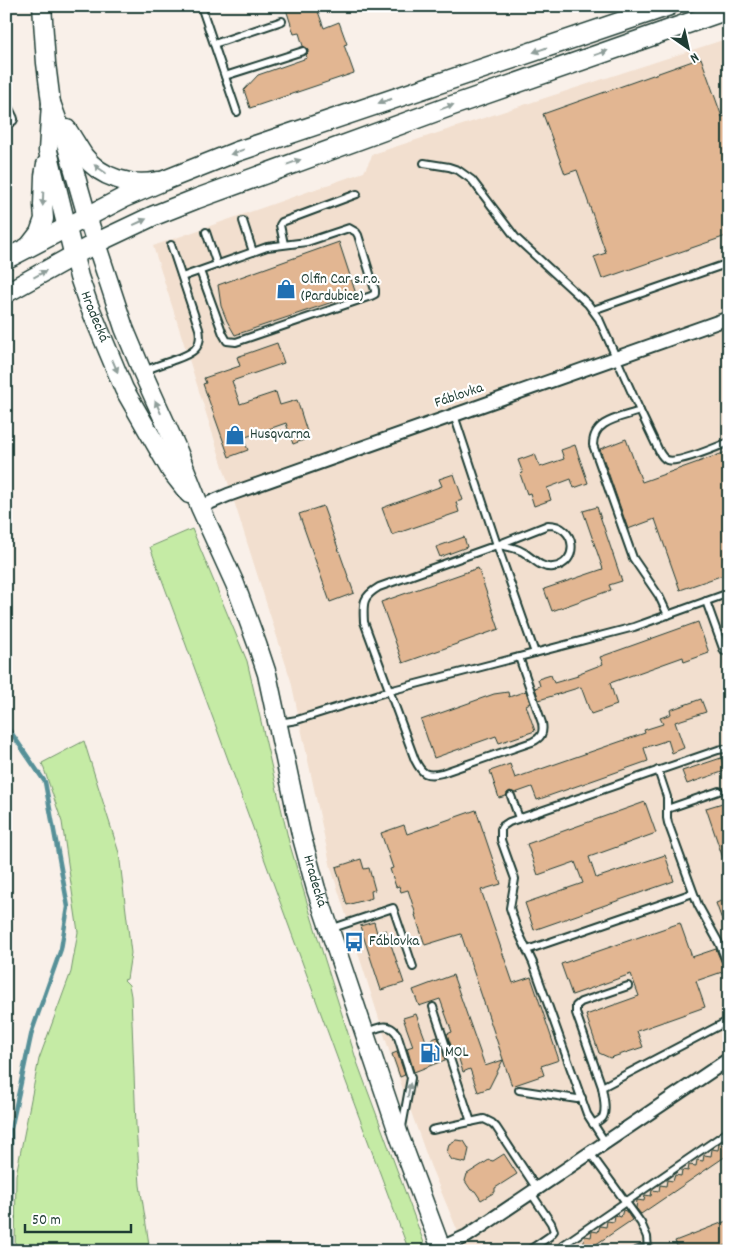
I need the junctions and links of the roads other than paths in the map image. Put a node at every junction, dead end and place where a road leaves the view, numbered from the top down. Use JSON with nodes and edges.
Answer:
{"nodes":[{"id":1,"x":42,"y":6,"type":"edge"},
{"id":2,"x":201,"y":6,"type":"edge"},
{"id":3,"x":668,"y":6,"type":"edge"},
{"id":4,"x":729,"y":9,"type":"edge"},
{"id":5,"x":282,"y":20,"type":"dead end"},
{"id":6,"x":214,"y":44,"type":"junction"},
{"id":7,"x":303,"y":51,"type":"dead end"},
{"id":8,"x":225,"y":76,"type":"junction"},
{"id":9,"x":51,"y":103,"type":"junction"},
{"id":10,"x":237,"y":112,"type":"dead end"},
{"id":11,"x":48,"y":151,"type":"junction"},
{"id":12,"x":424,"y":163,"type":"dead end"},
{"id":13,"x":163,"y":180,"type":"junction"},
{"id":14,"x":357,"y":194,"type":"dead end"},
{"id":15,"x":87,"y":216,"type":"junction"},
{"id":16,"x":243,"y":221,"type":"dead end"},
{"id":17,"x":66,"y":227,"type":"junction"},
{"id":18,"x":206,"y":232,"type":"dead end"},
{"id":19,"x":96,"y":243,"type":"junction"},
{"id":20,"x":284,"y":244,"type":"junction"},
{"id":21,"x":29,"y":246,"type":"junction"},
{"id":22,"x":171,"y":246,"type":"dead end"},
{"id":23,"x":253,"y":252,"type":"junction"},
{"id":24,"x":73,"y":255,"type":"junction"},
{"id":25,"x":6,"y":259,"type":"edge"},
{"id":26,"x":729,"y":263,"type":"edge"},
{"id":27,"x":217,"y":265,"type":"junction"},
{"id":28,"x":200,"y":271,"type":"junction"},
{"id":29,"x":182,"y":277,"type":"junction"},
{"id":30,"x":6,"y":293,"type":"edge"},
{"id":31,"x":593,"y":310,"type":"junction"},
{"id":32,"x":729,"y":318,"type":"edge"},
{"id":33,"x":616,"y":358,"type":"junction"},
{"id":34,"x":142,"y":371,"type":"junction"},
{"id":35,"x":640,"y":411,"type":"junction"},
{"id":36,"x":454,"y":415,"type":"junction"},
{"id":37,"x":729,"y":442,"type":"edge"},
{"id":38,"x":200,"y":507,"type":"junction"},
{"id":39,"x":497,"y":545,"type":"junction"},
{"id":40,"x":729,"y":593,"type":"edge"},
{"id":41,"x":706,"y":601,"type":"junction"},
{"id":42,"x":668,"y":615,"type":"junction"},
{"id":43,"x":724,"y":651,"type":"dead end"},
{"id":44,"x":535,"y":653,"type":"junction"},
{"id":45,"x":519,"y":657,"type":"junction"},
{"id":46,"x":389,"y":691,"type":"junction"},
{"id":47,"x":277,"y":724,"type":"junction"},
{"id":48,"x":729,"y":750,"type":"edge"},
{"id":49,"x":658,"y":770,"type":"junction"},
{"id":50,"x":719,"y":791,"type":"dead end"},
{"id":51,"x":511,"y":796,"type":"dead end"},
{"id":52,"x":667,"y":809,"type":"junction"},
{"id":53,"x":519,"y":818,"type":"junction"},
{"id":54,"x":693,"y":893,"type":"junction"},
{"id":55,"x":330,"y":930,"type":"junction"},
{"id":56,"x":527,"y":950,"type":"junction"},
{"id":57,"x":413,"y":966,"type":"dead end"},
{"id":58,"x":729,"y":968,"type":"edge"},
{"id":59,"x":628,"y":986,"type":"dead end"},
{"id":60,"x":433,"y":1007,"type":"dead end"},
{"id":61,"x":728,"y":1021,"type":"edge"},
{"id":62,"x":365,"y":1033,"type":"junction"},
{"id":63,"x":729,"y":1059,"type":"edge"},
{"id":64,"x":602,"y":1087,"type":"junction"},
{"id":65,"x":518,"y":1090,"type":"dead end"},
{"id":66,"x":582,"y":1098,"type":"junction"},
{"id":67,"x":471,"y":1122,"type":"junction"},
{"id":68,"x":593,"y":1124,"type":"junction"},
{"id":69,"x":432,"y":1130,"type":"dead end"},
{"id":70,"x":729,"y":1131,"type":"edge"},
{"id":71,"x":400,"y":1138,"type":"junction"},
{"id":72,"x":605,"y":1142,"type":"junction"},
{"id":73,"x":590,"y":1153,"type":"junction"},
{"id":74,"x":534,"y":1191,"type":"junction"},
{"id":75,"x":625,"y":1201,"type":"junction"},
{"id":76,"x":563,"y":1245,"type":"dead end"},
{"id":77,"x":442,"y":1249,"type":"edge"},
{"id":78,"x":650,"y":1250,"type":"edge"},
{"id":79,"x":528,"y":1251,"type":"edge"},
{"id":80,"x":636,"y":1251,"type":"edge"}],
"edges":[{"from":1,"to":9,"type":"main road","name":"Hradecká"},
{"from":2,"to":6,"type":"lane"},
{"from":3,"to":13,"type":"main road","one_way":true},
{"from":19,"to":4,"type":"main road","one_way":true},
{"from":5,"to":6,"type":"lane"},
{"from":6,"to":8,"type":"lane"},
{"from":7,"to":8,"type":"lane"},
{"from":8,"to":10,"type":"lane"},
{"from":9,"to":11,"type":"main road","name":"Hradecká"},
{"from":13,"to":9,"type":"main road","one_way":true},
{"from":9,"to":15,"type":"main road","name":"Hradecká"},
{"from":11,"to":17,"type":"main road","name":"Hradecká"},
{"from":11,"to":21,"type":"main road","one_way":true},
{"from":12,"to":31,"type":"lane"},
{"from":13,"to":15,"type":"main road"},
{"from":14,"to":20,"type":"lane"},
{"from":15,"to":17,"type":"main road"},
{"from":15,"to":19,"type":"main road","name":"Hradecká"},
{"from":16,"to":23,"type":"lane"},
{"from":17,"to":21,"type":"main road"},
{"from":17,"to":24,"type":"main road","name":"Hradecká"},
{"from":18,"to":27,"type":"lane"},
{"from":19,"to":24,"type":"main road"},
{"from":19,"to":34,"type":"main road","name":"Hradecká"},
{"from":20,"to":23,"type":"lane"},
{"from":20,"to":28,"type":"lane"},
{"from":21,"to":25,"type":"main road"},
{"from":22,"to":29,"type":"lane"},
{"from":23,"to":27,"type":"lane"},
{"from":30,"to":24,"type":"main road","one_way":true},
{"from":24,"to":38,"type":"main road","name":"Hradecká","one_way":true},
{"from":26,"to":31,"type":"lane"},
{"from":27,"to":28,"type":"lane"},
{"from":28,"to":29,"type":"lane"},
{"from":29,"to":34,"type":"lane"},
{"from":31,"to":33,"type":"lane"},
{"from":32,"to":33,"type":"street","name":"Fáblovka"},
{"from":33,"to":35,"type":"lane"},
{"from":33,"to":36,"type":"street","name":"Fáblovka"},
{"from":38,"to":34,"type":"main road","name":"Hradecká","one_way":true},
{"from":35,"to":37,"type":"lane"},
{"from":35,"to":42,"type":"lane"},
{"from":36,"to":38,"type":"street","name":"Fáblovka"},
{"from":36,"to":39,"type":"lane"},
{"from":38,"to":47,"type":"main road","name":"Hradecká"},
{"from":39,"to":39,"type":"lane"},
{"from":39,"to":44,"type":"lane"},
{"from":39,"to":46,"type":"lane"},
{"from":40,"to":41,"type":"lane"},
{"from":41,"to":42,"type":"lane"},
{"from":41,"to":43,"type":"lane"},
{"from":42,"to":44,"type":"lane"},
{"from":44,"to":45,"type":"lane"},
{"from":45,"to":46,"type":"lane"},
{"from":45,"to":46,"type":"lane"},
{"from":46,"to":47,"type":"lane"},
{"from":47,"to":55,"type":"main road","name":"Hradecká"},
{"from":48,"to":49,"type":"lane"},
{"from":49,"to":52,"type":"lane"},
{"from":49,"to":53,"type":"lane"},
{"from":50,"to":52,"type":"lane"},
{"from":51,"to":53,"type":"lane"},
{"from":52,"to":54,"type":"lane"},
{"from":53,"to":56,"type":"lane"},
{"from":54,"to":56,"type":"lane"},
{"from":54,"to":58,"type":"lane"},
{"from":55,"to":57,"type":"lane"},
{"from":55,"to":62,"type":"main road","name":"Hradecká"},
{"from":56,"to":66,"type":"lane"},
{"from":59,"to":64,"type":"lane"},
{"from":60,"to":67,"type":"lane"},
{"from":61,"to":64,"type":"lane"},
{"from":62,"to":71,"type":"main road","name":"Hradecká"},
{"from":71,"to":62,"type":"lane","one_way":true},
{"from":63,"to":72,"type":"street"},
{"from":64,"to":68,"type":"lane"},
{"from":65,"to":66,"type":"lane"},
{"from":66,"to":68,"type":"lane"},
{"from":67,"to":69,"type":"lane"},
{"from":67,"to":74,"type":"lane"},
{"from":68,"to":72,"type":"lane"},
{"from":70,"to":75,"type":"lane"},
{"from":71,"to":77,"type":"main road","name":"Hradecká"},
{"from":72,"to":73,"type":"street"},
{"from":73,"to":74,"type":"street"},
{"from":73,"to":75,"type":"lane"},
{"from":74,"to":77,"type":"street"},
{"from":74,"to":79,"type":"lane"},
{"from":75,"to":76,"type":"lane"},
{"from":75,"to":78,"type":"lane"},
{"from":78,"to":80,"type":"lane"}]}
